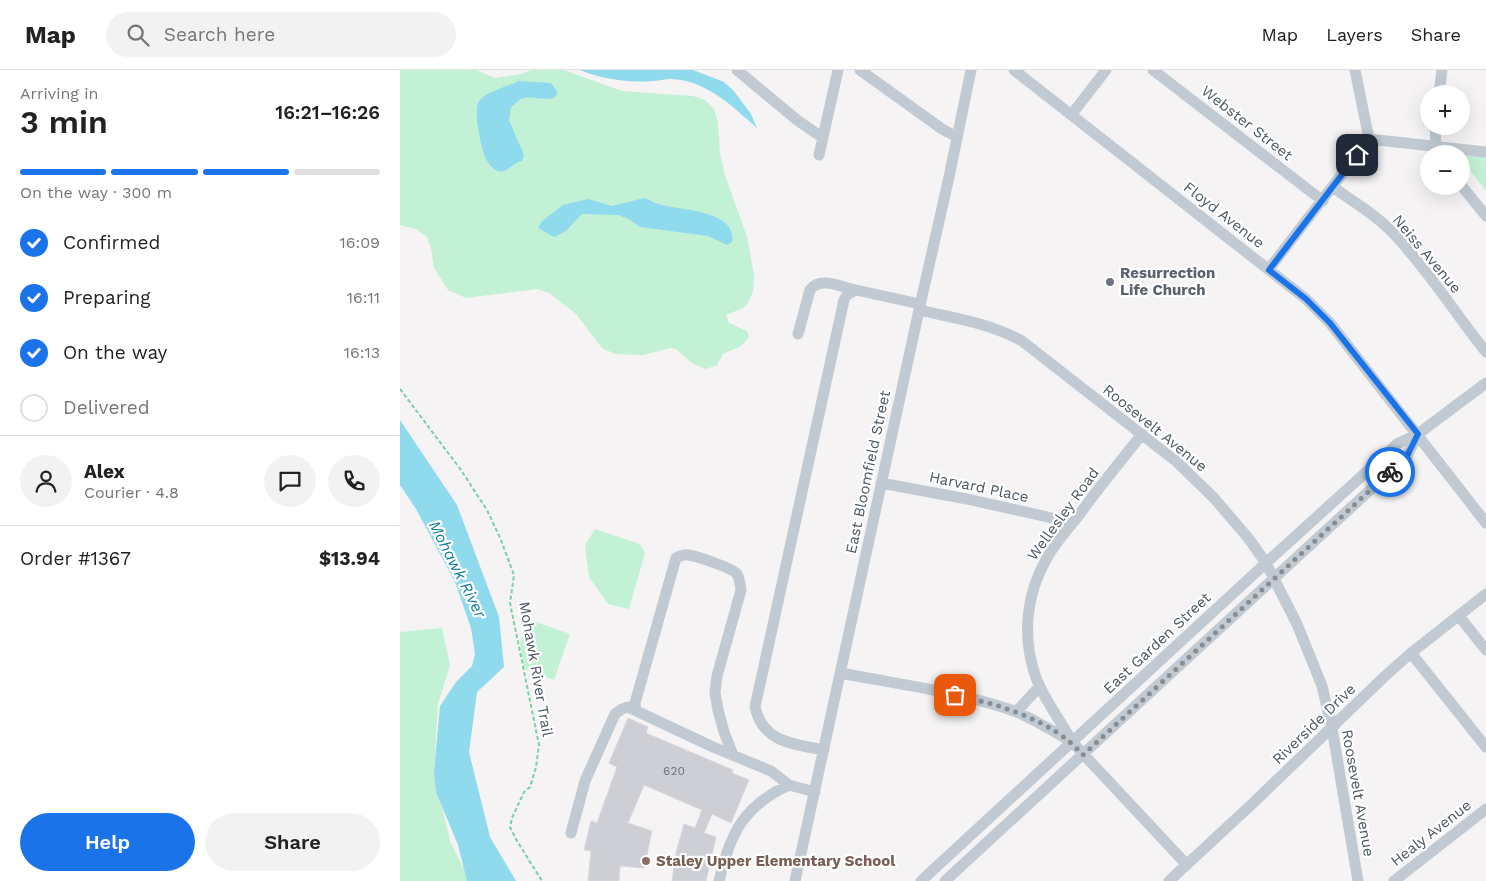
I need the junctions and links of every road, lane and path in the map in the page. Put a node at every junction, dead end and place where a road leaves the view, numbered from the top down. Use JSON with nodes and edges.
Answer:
{"nodes":[{"id":1,"x":737,"y":70,"type":"edge"},
{"id":2,"x":838,"y":70,"type":"edge"},
{"id":3,"x":860,"y":70,"type":"edge"},
{"id":4,"x":970,"y":70,"type":"edge"},
{"id":5,"x":1014,"y":70,"type":"edge"},
{"id":6,"x":1106,"y":70,"type":"edge"},
{"id":7,"x":1153,"y":70,"type":"edge"},
{"id":8,"x":1355,"y":70,"type":"edge"},
{"id":9,"x":1442,"y":70,"type":"edge"},
{"id":10,"x":1440,"y":85,"type":"edge"},
{"id":11,"x":1072,"y":114,"type":"junction"},
{"id":12,"x":823,"y":138,"type":"junction"},
{"id":13,"x":957,"y":138,"type":"junction"},
{"id":14,"x":1369,"y":139,"type":"junction"},
{"id":15,"x":1420,"y":147,"type":"edge"},
{"id":16,"x":1470,"y":151,"type":"edge"},
{"id":17,"x":1486,"y":152,"type":"edge"},
{"id":18,"x":820,"y":155,"type":"dead end"},
{"id":19,"x":1333,"y":187,"type":"junction"},
{"id":20,"x":1469,"y":195,"type":"edge"},
{"id":21,"x":1323,"y":201,"type":"junction"},
{"id":22,"x":1486,"y":216,"type":"edge"},
{"id":23,"x":1269,"y":270,"type":"junction"},
{"id":24,"x":856,"y":290,"type":"junction"},
{"id":25,"x":919,"y":307,"type":"junction"},
{"id":26,"x":798,"y":334,"type":"dead end"},
{"id":27,"x":1486,"y":352,"type":"edge"},
{"id":28,"x":1486,"y":383,"type":"edge"},
{"id":29,"x":400,"y":389,"type":"edge"},
{"id":30,"x":1142,"y":434,"type":"junction"},
{"id":31,"x":1418,"y":434,"type":"junction"},
{"id":32,"x":881,"y":483,"type":"junction"},
{"id":33,"x":1486,"y":523,"type":"edge"},
{"id":34,"x":1071,"y":525,"type":"junction"},
{"id":35,"x":1266,"y":563,"type":"junction"},
{"id":36,"x":1274,"y":578,"type":"junction"},
{"id":37,"x":1486,"y":594,"type":"edge"},
{"id":38,"x":1459,"y":616,"type":"junction"},
{"id":39,"x":1486,"y":650,"type":"edge"},
{"id":40,"x":1412,"y":653,"type":"junction"},
{"id":41,"x":840,"y":673,"type":"junction"},
{"id":42,"x":1040,"y":686,"type":"junction"},
{"id":43,"x":636,"y":711,"type":"junction"},
{"id":44,"x":1016,"y":712,"type":"junction"},
{"id":45,"x":1332,"y":728,"type":"junction"},
{"id":46,"x":1072,"y":742,"type":"junction"},
{"id":47,"x":1486,"y":747,"type":"edge"},
{"id":48,"x":824,"y":750,"type":"junction"},
{"id":49,"x":1083,"y":755,"type":"junction"},
{"id":50,"x":734,"y":756,"type":"junction"},
{"id":51,"x":789,"y":785,"type":"junction"},
{"id":52,"x":815,"y":792,"type":"junction"},
{"id":53,"x":1486,"y":809,"type":"edge"},
{"id":54,"x":571,"y":832,"type":"dead end"},
{"id":55,"x":1187,"y":865,"type":"junction"},
{"id":56,"x":542,"y":881,"type":"edge"},
{"id":57,"x":719,"y":881,"type":"edge"},
{"id":58,"x":795,"y":881,"type":"edge"},
{"id":59,"x":921,"y":881,"type":"edge"},
{"id":60,"x":945,"y":881,"type":"edge"},
{"id":61,"x":1169,"y":881,"type":"edge"},
{"id":62,"x":1358,"y":881,"type":"edge"},
{"id":63,"x":1394,"y":881,"type":"edge"}],
"edges":[{"from":1,"to":12,"type":"street"},
{"from":2,"to":12,"type":"street"},
{"from":3,"to":13,"type":"street"},
{"from":4,"to":13,"type":"street","name":"East Bloomfield Street"},
{"from":5,"to":11,"type":"street","name":"Floyd Avenue"},
{"from":6,"to":11,"type":"street"},
{"from":7,"to":21,"type":"street","name":"Webster Street"},
{"from":8,"to":14,"type":"street"},
{"from":9,"to":10,"type":"street"},
{"from":11,"to":23,"type":"street","name":"Floyd Avenue"},
{"from":12,"to":18,"type":"street"},
{"from":13,"to":25,"type":"street","name":"East Bloomfield Street"},
{"from":14,"to":15,"type":"street"},
{"from":14,"to":19,"type":"street"},
{"from":16,"to":17,"type":"street"},
{"from":19,"to":21,"type":"street"},
{"from":19,"to":27,"type":"street","name":"Neiss Avenue"},
{"from":20,"to":22,"type":"street"},
{"from":21,"to":23,"type":"street"},
{"from":23,"to":31,"type":"street","name":"Floyd Avenue"},
{"from":24,"to":25,"type":"street","name":"Roosevelt Avenue"},
{"from":24,"to":26,"type":"street","name":"Roosevelt Avenue"},
{"from":24,"to":48,"type":"street"},
{"from":25,"to":30,"type":"street","name":"Roosevelt Avenue"},
{"from":25,"to":32,"type":"street","name":"East Bloomfield Street"},
{"from":28,"to":31,"type":"street","name":"East Garden Street"},
{"from":29,"to":56,"type":"path","name":"Mohawk River Trail"},
{"from":30,"to":34,"type":"street","name":"Wellesley Road"},
{"from":30,"to":35,"type":"street","name":"Roosevelt Avenue"},
{"from":31,"to":33,"type":"street","name":"Floyd Avenue"},
{"from":31,"to":35,"type":"street","name":"East Garden Street"},
{"from":31,"to":36,"type":"street","name":"East Garden Street"},
{"from":32,"to":34,"type":"street","name":"Harvard Place"},
{"from":32,"to":41,"type":"street","name":"East Bloomfield Street"},
{"from":34,"to":42,"type":"street","name":"Wellesley Road"},
{"from":35,"to":36,"type":"street","name":"Roosevelt Avenue"},
{"from":35,"to":46,"type":"street","name":"East Garden Street"},
{"from":36,"to":45,"type":"street","name":"Roosevelt Avenue"},
{"from":36,"to":49,"type":"street","name":"East Garden Street"},
{"from":37,"to":38,"type":"street","name":"Riverside Drive"},
{"from":38,"to":39,"type":"street"},
{"from":38,"to":40,"type":"street","name":"Riverside Drive"},
{"from":40,"to":45,"type":"street","name":"Riverside Drive"},
{"from":40,"to":47,"type":"street"},
{"from":41,"to":44,"type":"street"},
{"from":41,"to":48,"type":"street","name":"East Bloomfield Street"},
{"from":42,"to":44,"type":"street"},
{"from":42,"to":46,"type":"street","name":"Wellesley Road"},
{"from":43,"to":50,"type":"street"},
{"from":43,"to":50,"type":"street"},
{"from":43,"to":54,"type":"street"},
{"from":44,"to":46,"type":"street"},
{"from":45,"to":55,"type":"street","name":"Riverside Drive"},
{"from":45,"to":62,"type":"street","name":"Roosevelt Avenue"},
{"from":46,"to":49,"type":"street","name":"Wellesley Road"},
{"from":46,"to":59,"type":"street","name":"East Garden Street"},
{"from":48,"to":52,"type":"street","name":"East Bloomfield Street"},
{"from":49,"to":55,"type":"street","name":"Wellesley Road"},
{"from":49,"to":60,"type":"street","name":"East Garden Street"},
{"from":50,"to":51,"type":"street"},
{"from":51,"to":52,"type":"street"},
{"from":51,"to":57,"type":"street"},
{"from":52,"to":58,"type":"street","name":"East Bloomfield Street"},
{"from":53,"to":63,"type":"street","name":"Healy Avenue"},
{"from":55,"to":61,"type":"street","name":"Riverside Drive"}]}
